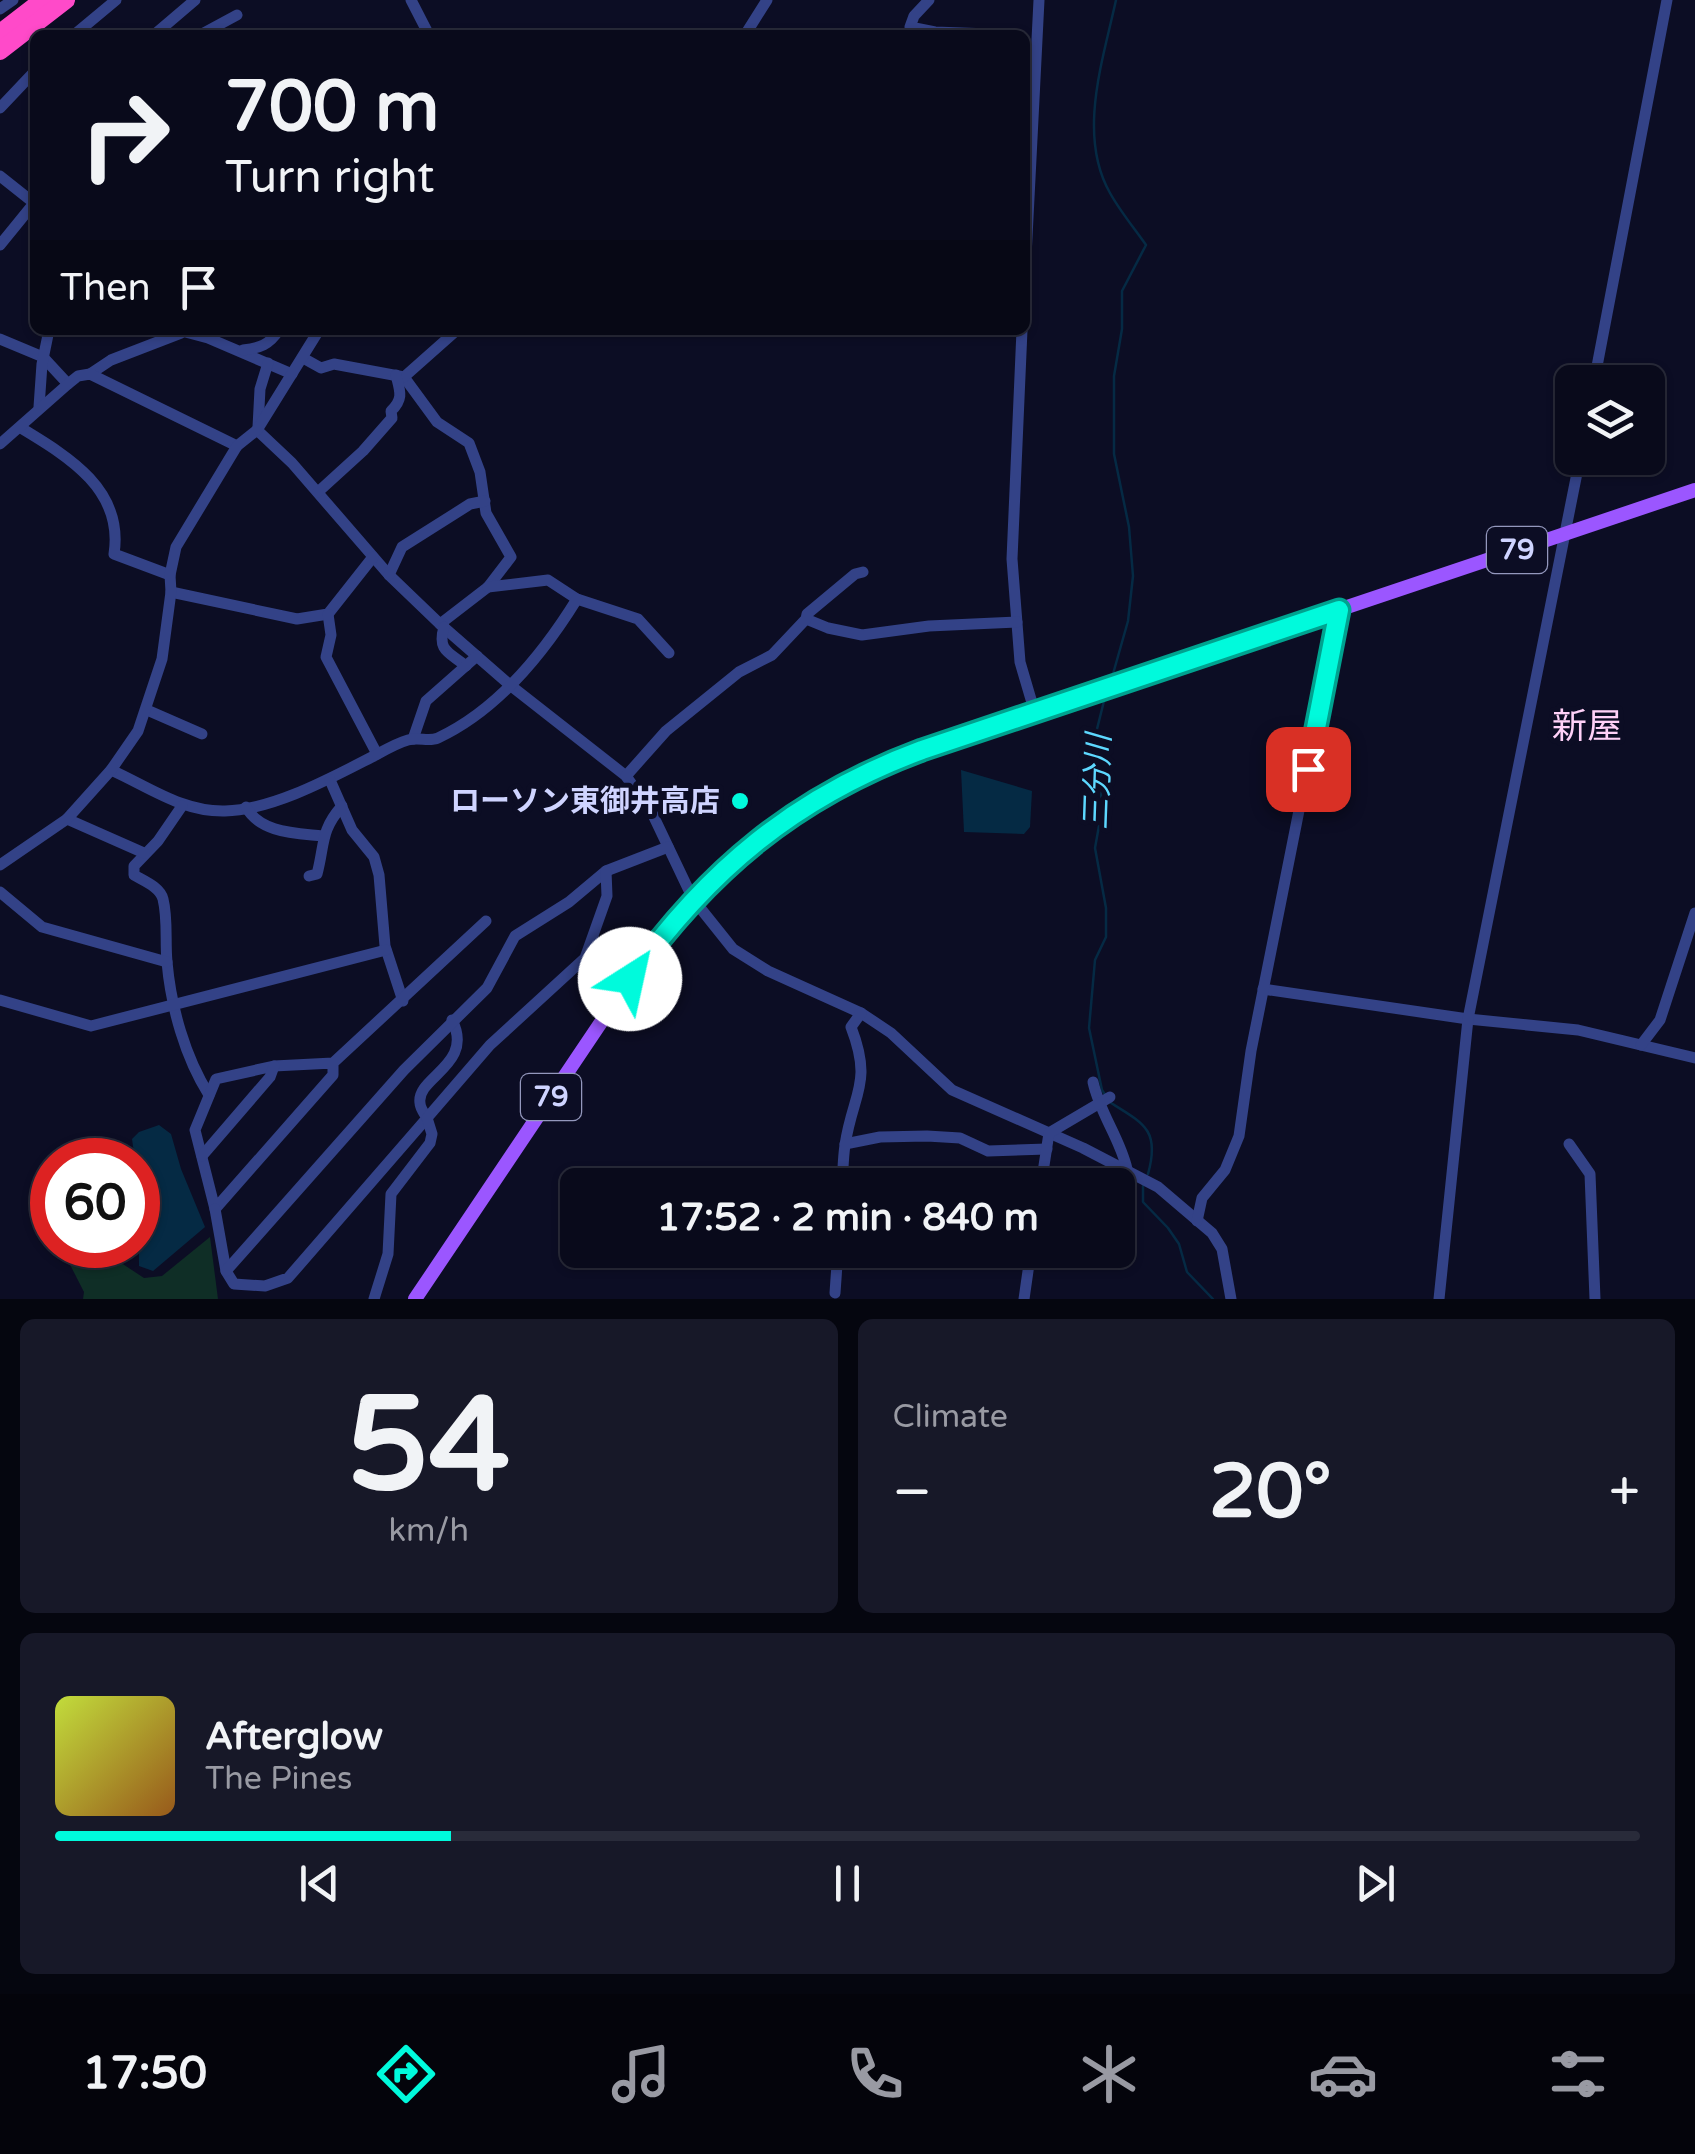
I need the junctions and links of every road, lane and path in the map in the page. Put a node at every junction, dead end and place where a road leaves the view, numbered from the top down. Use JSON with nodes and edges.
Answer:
{"nodes":[{"id":1,"x":13,"y":0,"type":"edge"},
{"id":2,"x":43,"y":0,"type":"edge"},
{"id":3,"x":66,"y":0,"type":"edge"},
{"id":4,"x":116,"y":0,"type":"edge"},
{"id":5,"x":195,"y":0,"type":"edge"},
{"id":6,"x":411,"y":0,"type":"edge"},
{"id":7,"x":767,"y":0,"type":"edge"},
{"id":8,"x":929,"y":0,"type":"edge"},
{"id":9,"x":1038,"y":0,"type":"edge"},
{"id":10,"x":1668,"y":0,"type":"edge"},
{"id":11,"x":0,"y":9,"type":"edge"},
{"id":12,"x":237,"y":15,"type":"dead end"},
{"id":13,"x":80,"y":30,"type":"edge"},
{"id":14,"x":160,"y":30,"type":"edge"},
{"id":15,"x":209,"y":30,"type":"edge"},
{"id":16,"x":427,"y":30,"type":"edge"},
{"id":17,"x":748,"y":30,"type":"edge"},
{"id":18,"x":925,"y":30,"type":"edge"},
{"id":19,"x":0,"y":34,"type":"edge"},
{"id":20,"x":1031,"y":36,"type":"edge"},
{"id":21,"x":0,"y":51,"type":"edge"},
{"id":22,"x":30,"y":76,"type":"edge"},
{"id":23,"x":1030,"y":76,"type":"edge"},
{"id":24,"x":0,"y":108,"type":"edge"},
{"id":25,"x":0,"y":176,"type":"edge"},
{"id":26,"x":30,"y":199,"type":"edge"},
{"id":27,"x":30,"y":207,"type":"edge"},
{"id":28,"x":0,"y":246,"type":"edge"},
{"id":29,"x":48,"y":335,"type":"edge"},
{"id":30,"x":173,"y":335,"type":"edge"},
{"id":31,"x":194,"y":335,"type":"edge"},
{"id":32,"x":276,"y":335,"type":"edge"},
{"id":33,"x":316,"y":335,"type":"edge"},
{"id":34,"x":451,"y":335,"type":"edge"},
{"id":35,"x":1022,"y":335,"type":"edge"},
{"id":36,"x":0,"y":339,"type":"edge"},
{"id":37,"x":234,"y":351,"type":"junction"},
{"id":38,"x":43,"y":357,"type":"junction"},
{"id":39,"x":303,"y":358,"type":"junction"},
{"id":40,"x":268,"y":363,"type":"junction"},
{"id":41,"x":1597,"y":365,"type":"edge"},
{"id":42,"x":90,"y":374,"type":"junction"},
{"id":43,"x":292,"y":374,"type":"junction"},
{"id":44,"x":400,"y":376,"type":"junction"},
{"id":45,"x":68,"y":384,"type":"junction"},
{"id":46,"x":39,"y":408,"type":"junction"},
{"id":47,"x":21,"y":428,"type":"junction"},
{"id":48,"x":257,"y":430,"type":"junction"},
{"id":49,"x":0,"y":444,"type":"edge"},
{"id":50,"x":238,"y":446,"type":"junction"},
{"id":51,"x":1577,"y":475,"type":"edge"},
{"id":52,"x":1695,"y":490,"type":"edge"},
{"id":53,"x":318,"y":492,"type":"junction"},
{"id":54,"x":485,"y":501,"type":"junction"},
{"id":55,"x":1565,"y":534,"type":"junction"},
{"id":56,"x":373,"y":556,"type":"junction"},
{"id":57,"x":863,"y":572,"type":"dead end"},
{"id":58,"x":389,"y":575,"type":"junction"},
{"id":59,"x":170,"y":576,"type":"junction"},
{"id":60,"x":488,"y":587,"type":"junction"},
{"id":61,"x":171,"y":592,"type":"junction"},
{"id":62,"x":576,"y":599,"type":"junction"},
{"id":63,"x":1339,"y":610,"type":"junction"},
{"id":64,"x":328,"y":614,"type":"junction"},
{"id":65,"x":806,"y":620,"type":"junction"},
{"id":66,"x":1017,"y":622,"type":"junction"},
{"id":67,"x":442,"y":626,"type":"junction"},
{"id":68,"x":669,"y":654,"type":"dead end"},
{"id":69,"x":477,"y":656,"type":"junction"},
{"id":70,"x":466,"y":666,"type":"junction"},
{"id":71,"x":510,"y":685,"type":"junction"},
{"id":72,"x":147,"y":710,"type":"junction"},
{"id":73,"x":1035,"y":713,"type":"junction"},
{"id":74,"x":202,"y":734,"type":"dead end"},
{"id":75,"x":413,"y":739,"type":"junction"},
{"id":76,"x":377,"y":754,"type":"junction"},
{"id":77,"x":111,"y":770,"type":"junction"},
{"id":78,"x":626,"y":776,"type":"junction"},
{"id":79,"x":330,"y":780,"type":"junction"},
{"id":80,"x":182,"y":806,"type":"junction"},
{"id":81,"x":342,"y":806,"type":"junction"},
{"id":82,"x":246,"y":807,"type":"junction"},
{"id":83,"x":67,"y":819,"type":"junction"},
{"id":84,"x":322,"y":836,"type":"junction"},
{"id":85,"x":668,"y":847,"type":"junction"},
{"id":86,"x":144,"y":853,"type":"junction"},
{"id":87,"x":0,"y":865,"type":"edge"},
{"id":88,"x":606,"y":871,"type":"junction"},
{"id":89,"x":309,"y":876,"type":"dead end"},
{"id":90,"x":0,"y":892,"type":"edge"},
{"id":91,"x":693,"y":898,"type":"junction"},
{"id":92,"x":1695,"y":912,"type":"edge"},
{"id":93,"x":486,"y":921,"type":"dead end"},
{"id":94,"x":386,"y":950,"type":"junction"},
{"id":95,"x":167,"y":962,"type":"junction"},
{"id":96,"x":1263,"y":989,"type":"junction"},
{"id":97,"x":0,"y":1000,"type":"edge"},
{"id":98,"x":403,"y":1000,"type":"junction"},
{"id":99,"x":174,"y":1004,"type":"junction"},
{"id":100,"x":861,"y":1013,"type":"junction"},
{"id":101,"x":452,"y":1020,"type":"junction"},
{"id":102,"x":1468,"y":1020,"type":"junction"},
{"id":103,"x":1642,"y":1047,"type":"junction"},
{"id":104,"x":1695,"y":1058,"type":"edge"},
{"id":105,"x":333,"y":1063,"type":"junction"},
{"id":106,"x":274,"y":1066,"type":"junction"},
{"id":107,"x":1093,"y":1082,"type":"dead end"},
{"id":108,"x":209,"y":1095,"type":"junction"},
{"id":109,"x":1104,"y":1101,"type":"junction"},
{"id":110,"x":426,"y":1118,"type":"junction"},
{"id":111,"x":1049,"y":1133,"type":"junction"},
{"id":112,"x":845,"y":1144,"type":"junction"},
{"id":113,"x":1569,"y":1144,"type":"dead end"},
{"id":114,"x":1047,"y":1149,"type":"junction"},
{"id":115,"x":202,"y":1156,"type":"junction"},
{"id":116,"x":843,"y":1168,"type":"edge"},
{"id":117,"x":1044,"y":1168,"type":"edge"},
{"id":118,"x":1125,"y":1168,"type":"edge"},
{"id":119,"x":1127,"y":1168,"type":"edge"},
{"id":120,"x":1135,"y":1174,"type":"edge"},
{"id":121,"x":216,"y":1209,"type":"junction"},
{"id":122,"x":1197,"y":1221,"type":"junction"},
{"id":123,"x":837,"y":1268,"type":"edge"},
{"id":124,"x":1028,"y":1268,"type":"edge"},
{"id":125,"x":226,"y":1270,"type":"junction"},
{"id":126,"x":835,"y":1294,"type":"dead end"},
{"id":127,"x":374,"y":1299,"type":"edge"},
{"id":128,"x":415,"y":1299,"type":"edge"},
{"id":129,"x":1024,"y":1299,"type":"edge"},
{"id":130,"x":1231,"y":1299,"type":"edge"},
{"id":131,"x":1439,"y":1299,"type":"edge"},
{"id":132,"x":1595,"y":1299,"type":"edge"}],
"edges":[{"from":1,"to":11,"type":"street"},
{"from":2,"to":19,"type":"highway"},
{"from":3,"to":21,"type":"highway"},
{"from":4,"to":13,"type":"street"},
{"from":5,"to":14,"type":"street"},
{"from":6,"to":16,"type":"street"},
{"from":7,"to":17,"type":"street"},
{"from":8,"to":18,"type":"street"},
{"from":9,"to":20,"type":"street"},
{"from":10,"to":41,"type":"street"},
{"from":12,"to":15,"type":"street"},
{"from":20,"to":23,"type":"street"},
{"from":22,"to":24,"type":"street"},
{"from":25,"to":26,"type":"street"},
{"from":27,"to":28,"type":"street"},
{"from":29,"to":38,"type":"street"},
{"from":30,"to":42,"type":"street"},
{"from":31,"to":37,"type":"street"},
{"from":32,"to":37,"type":"street"},
{"from":33,"to":39,"type":"street"},
{"from":34,"to":44,"type":"street"},
{"from":35,"to":66,"type":"street"},
{"from":36,"to":38,"type":"street"},
{"from":37,"to":40,"type":"street"},
{"from":38,"to":45,"type":"street"},
{"from":38,"to":46,"type":"street"},
{"from":39,"to":43,"type":"street"},
{"from":39,"to":44,"type":"street"},
{"from":40,"to":43,"type":"street"},
{"from":40,"to":48,"type":"street"},
{"from":42,"to":45,"type":"street"},
{"from":42,"to":50,"type":"street"},
{"from":43,"to":48,"type":"street"},
{"from":44,"to":53,"type":"street"},
{"from":44,"to":54,"type":"street"},
{"from":45,"to":46,"type":"street"},
{"from":46,"to":47,"type":"street"},
{"from":47,"to":49,"type":"street"},
{"from":47,"to":59,"type":"street"},
{"from":48,"to":50,"type":"street"},
{"from":48,"to":53,"type":"street"},
{"from":50,"to":59,"type":"street"},
{"from":51,"to":55,"type":"street"},
{"from":52,"to":55,"type":"main road","number":"79"},
{"from":53,"to":56,"type":"street"},
{"from":54,"to":58,"type":"street"},
{"from":54,"to":60,"type":"street"},
{"from":55,"to":63,"type":"main road","number":"79"},
{"from":55,"to":102,"type":"street"},
{"from":56,"to":58,"type":"street"},
{"from":56,"to":64,"type":"street"},
{"from":57,"to":65,"type":"street"},
{"from":58,"to":67,"type":"street"},
{"from":59,"to":61,"type":"street"},
{"from":60,"to":62,"type":"street"},
{"from":60,"to":67,"type":"street"},
{"from":61,"to":64,"type":"street"},
{"from":61,"to":72,"type":"street"},
{"from":62,"to":68,"type":"street"},
{"from":62,"to":71,"type":"street"},
{"from":63,"to":73,"type":"main road","number":"79"},
{"from":63,"to":96,"type":"street"},
{"from":64,"to":76,"type":"street"},
{"from":65,"to":66,"type":"street"},
{"from":65,"to":78,"type":"street"},
{"from":66,"to":73,"type":"street"},
{"from":67,"to":69,"type":"street"},
{"from":67,"to":70,"type":"street"},
{"from":69,"to":70,"type":"street"},
{"from":69,"to":71,"type":"street"},
{"from":70,"to":75,"type":"street"},
{"from":71,"to":75,"type":"street"},
{"from":71,"to":78,"type":"street"},
{"from":72,"to":74,"type":"street"},
{"from":72,"to":77,"type":"street"},
{"from":73,"to":91,"type":"main road","number":"79"},
{"from":75,"to":76,"type":"street"},
{"from":76,"to":79,"type":"street"},
{"from":77,"to":80,"type":"street"},
{"from":77,"to":83,"type":"street"},
{"from":78,"to":85,"type":"street"},
{"from":79,"to":81,"type":"street"},
{"from":79,"to":82,"type":"street"},
{"from":80,"to":82,"type":"street"},
{"from":80,"to":86,"type":"street"},
{"from":81,"to":84,"type":"street"},
{"from":81,"to":94,"type":"street"},
{"from":82,"to":84,"type":"street"},
{"from":83,"to":86,"type":"street"},
{"from":83,"to":87,"type":"street"},
{"from":84,"to":89,"type":"street"},
{"from":85,"to":88,"type":"street"},
{"from":85,"to":91,"type":"street"},
{"from":86,"to":95,"type":"street"},
{"from":88,"to":101,"type":"street"},
{"from":88,"to":110,"type":"street"},
{"from":90,"to":95,"type":"street"},
{"from":91,"to":100,"type":"street"},
{"from":91,"to":128,"type":"main road","number":"79"},
{"from":92,"to":103,"type":"street"},
{"from":93,"to":98,"type":"street"},
{"from":94,"to":98,"type":"street"},
{"from":94,"to":99,"type":"street"},
{"from":95,"to":99,"type":"street"},
{"from":96,"to":102,"type":"street"},
{"from":96,"to":122,"type":"street"},
{"from":97,"to":99,"type":"street"},
{"from":98,"to":105,"type":"street"},
{"from":99,"to":108,"type":"street"},
{"from":100,"to":111,"type":"street"},
{"from":100,"to":112,"type":"street"},
{"from":101,"to":110,"type":"street"},
{"from":101,"to":125,"type":"street"},
{"from":102,"to":103,"type":"street"},
{"from":102,"to":131,"type":"street"},
{"from":103,"to":104,"type":"street"},
{"from":105,"to":106,"type":"street"},
{"from":105,"to":121,"type":"street"},
{"from":106,"to":108,"type":"street"},
{"from":106,"to":115,"type":"street"},
{"from":107,"to":109,"type":"street"},
{"from":108,"to":115,"type":"street"},
{"from":109,"to":111,"type":"street"},
{"from":109,"to":119,"type":"street"},
{"from":110,"to":125,"type":"street"},
{"from":110,"to":127,"type":"street"},
{"from":111,"to":114,"type":"street"},
{"from":111,"to":118,"type":"street"},
{"from":112,"to":114,"type":"street"},
{"from":112,"to":116,"type":"street"},
{"from":113,"to":132,"type":"street"},
{"from":114,"to":117,"type":"street"},
{"from":115,"to":121,"type":"street"},
{"from":120,"to":122,"type":"street"},
{"from":121,"to":125,"type":"street"},
{"from":122,"to":130,"type":"street"},
{"from":123,"to":126,"type":"street"},
{"from":124,"to":129,"type":"street"}]}
